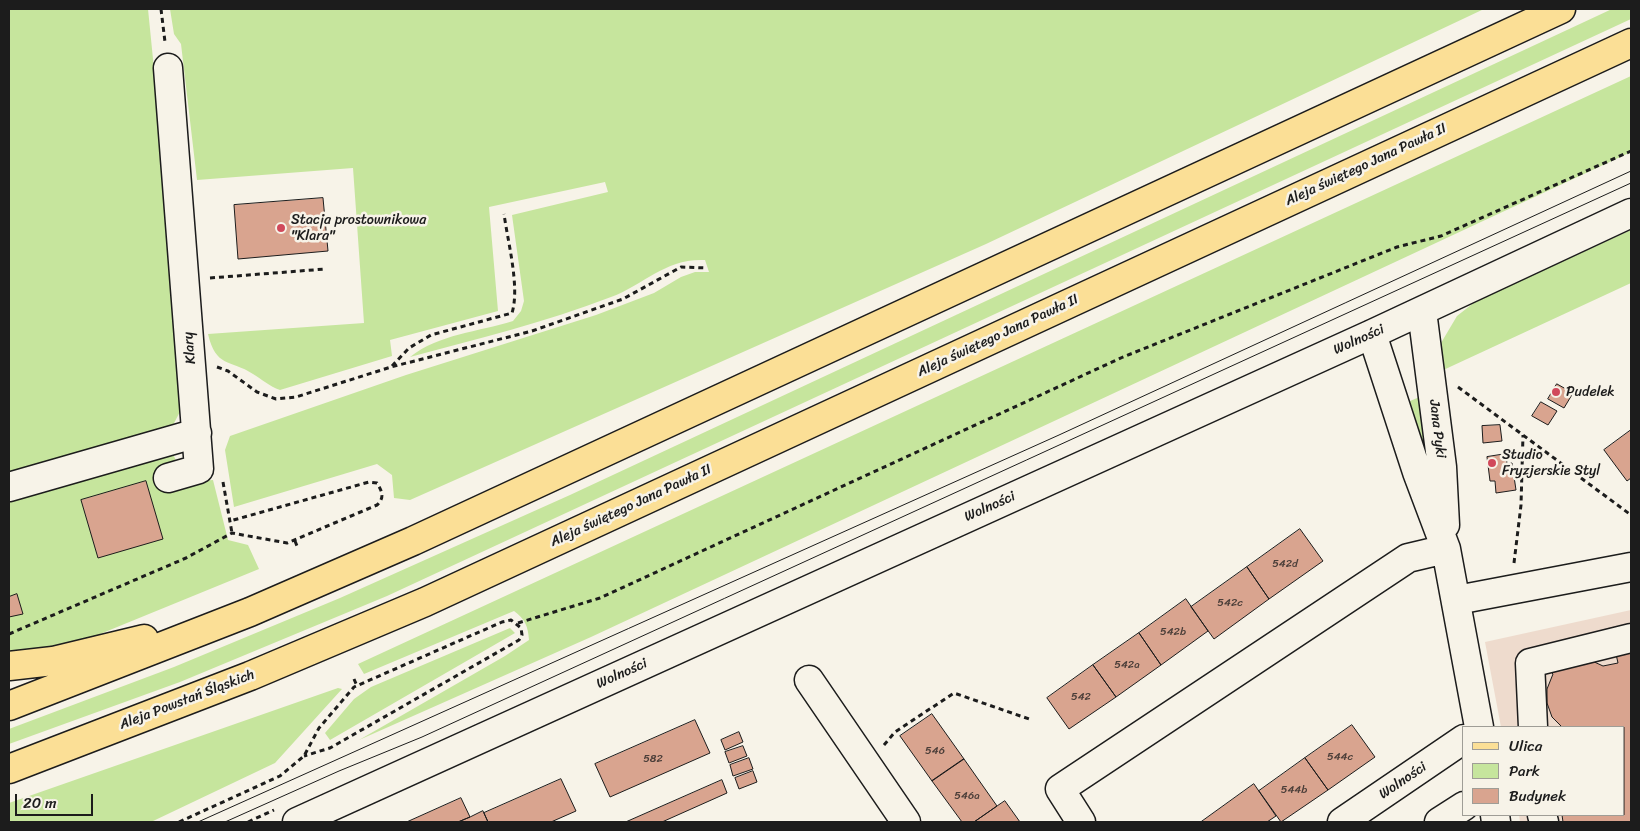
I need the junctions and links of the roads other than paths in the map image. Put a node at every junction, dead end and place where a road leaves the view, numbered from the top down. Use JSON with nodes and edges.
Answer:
{"nodes":[{"id":1,"x":1561,"y":9,"type":"edge"},
{"id":2,"x":1631,"y":42,"type":"edge"},
{"id":3,"x":168,"y":68,"type":"road end"},
{"id":4,"x":1631,"y":214,"type":"edge"},
{"id":5,"x":1422,"y":311,"type":"junction"},
{"id":6,"x":1372,"y":334,"type":"junction"},
{"id":7,"x":197,"y":433,"type":"junction"},
{"id":8,"x":168,"y":478,"type":"dead end"},
{"id":9,"x":9,"y":487,"type":"edge"},
{"id":10,"x":1446,"y":549,"type":"junction"},
{"id":11,"x":1631,"y":566,"type":"edge"},
{"id":12,"x":1457,"y":600,"type":"junction"},
{"id":13,"x":250,"y":612,"type":"junction"},
{"id":14,"x":364,"y":628,"type":"joint"},
{"id":15,"x":1631,"y":638,"type":"edge"},
{"id":16,"x":9,"y":666,"type":"edge"},
{"id":17,"x":809,"y":680,"type":"dead end"},
{"id":18,"x":9,"y":706,"type":"edge"},
{"id":19,"x":1480,"y":726,"type":"edge"},
{"id":20,"x":1533,"y":726,"type":"edge"},
{"id":21,"x":1462,"y":740,"type":"edge"},
{"id":22,"x":9,"y":769,"type":"edge"},
{"id":23,"x":1462,"y":807,"type":"edge"},
{"id":24,"x":297,"y":822,"type":"edge"},
{"id":25,"x":906,"y":822,"type":"edge"},
{"id":26,"x":1081,"y":822,"type":"edge"},
{"id":27,"x":1342,"y":822,"type":"edge"},
{"id":28,"x":1439,"y":822,"type":"edge"}],
"edges":[{"from":1,"to":13,"type":"main road"},
{"from":2,"to":14,"type":"main road","name":"Aleja świętego Jana Pawła II"},
{"from":3,"to":7,"type":"street","name":"Klary"},
{"from":4,"to":5,"type":"street","name":"Wolności"},
{"from":5,"to":6,"type":"street","name":"Wolności"},
{"from":5,"to":10,"type":"street","name":"Jana Pyki"},
{"from":6,"to":10,"type":"street","name":"Jana Pyki"},
{"from":6,"to":24,"type":"street","name":"Wolności"},
{"from":7,"to":8,"type":"street","name":"Klary"},
{"from":7,"to":9,"type":"street"},
{"from":10,"to":12,"type":"street","name":"Jana Pyki"},
{"from":10,"to":26,"type":"street"},
{"from":11,"to":12,"type":"street"},
{"from":12,"to":19,"type":"street","name":"Jana Pyki"},
{"from":13,"to":16,"type":"main road"},
{"from":13,"to":18,"type":"main road"},
{"from":14,"to":22,"type":"main road","name":"Aleja Powstań Śląskich"},
{"from":15,"to":20,"type":"street"},
{"from":17,"to":25,"type":"street"},
{"from":21,"to":27,"type":"street","name":"Wolności"},
{"from":23,"to":28,"type":"street"}]}
